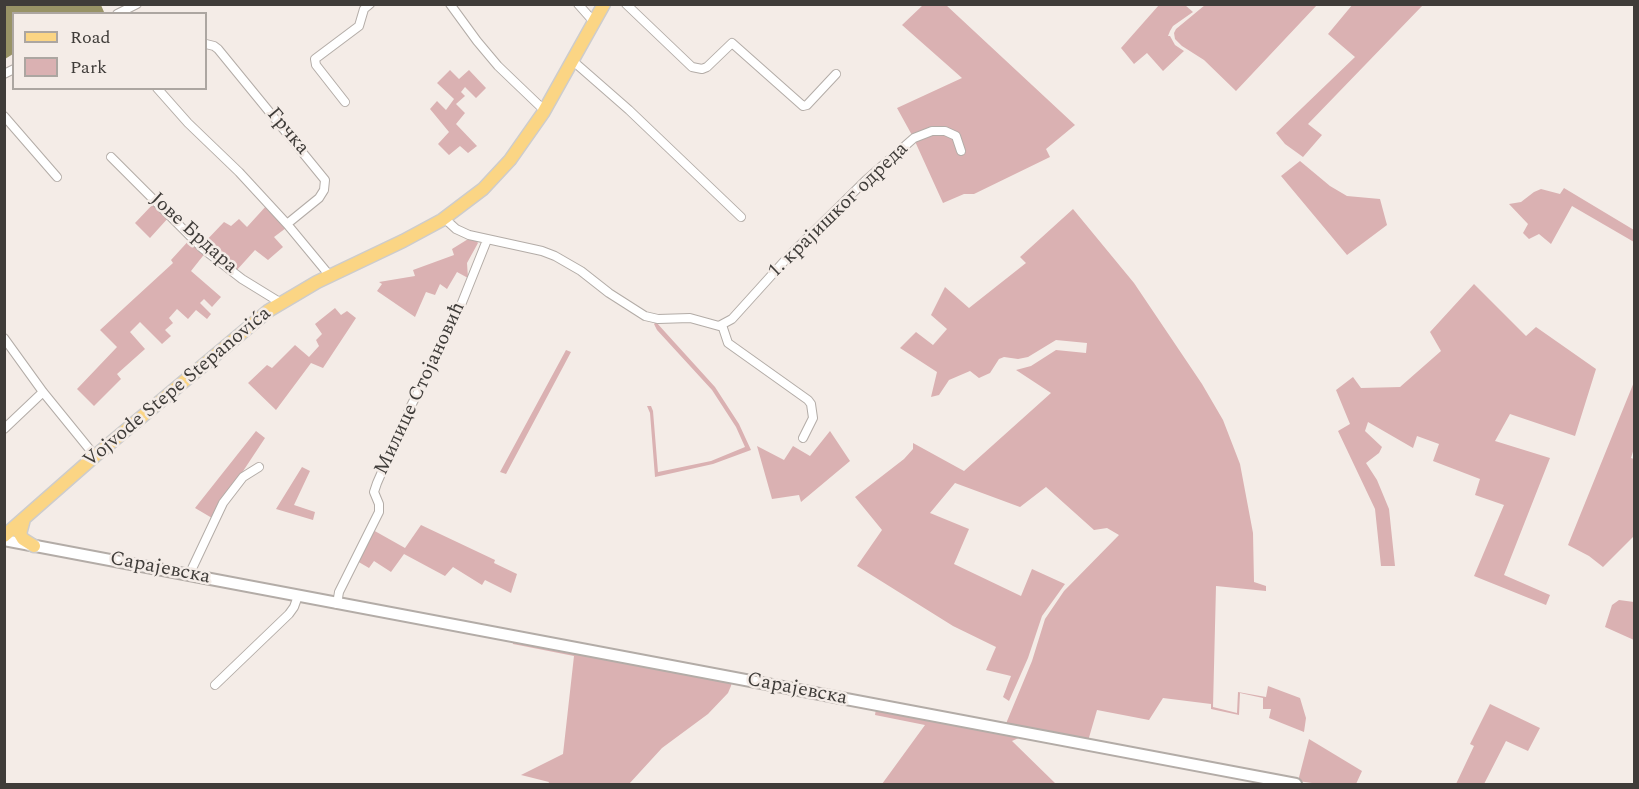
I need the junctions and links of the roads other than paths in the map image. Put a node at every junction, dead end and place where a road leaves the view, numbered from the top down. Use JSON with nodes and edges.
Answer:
{"nodes":[{"id":1,"x":137,"y":4,"type":"edge"},
{"id":2,"x":370,"y":4,"type":"edge"},
{"id":3,"x":450,"y":4,"type":"edge"},
{"id":4,"x":578,"y":4,"type":"edge"},
{"id":5,"x":604,"y":4,"type":"edge"},
{"id":6,"x":626,"y":4,"type":"edge"},
{"id":7,"x":121,"y":12,"type":"edge"},
{"id":8,"x":594,"y":22,"type":"junction"},
{"id":9,"x":207,"y":44,"type":"edge"},
{"id":10,"x":573,"y":61,"type":"junction"},
{"id":11,"x":836,"y":74,"type":"dead end"},
{"id":12,"x":159,"y":90,"type":"edge"},
{"id":13,"x":345,"y":102,"type":"dead end"},
{"id":14,"x":545,"y":111,"type":"junction"},
{"id":15,"x":4,"y":116,"type":"edge"},
{"id":16,"x":961,"y":151,"type":"dead end"},
{"id":17,"x":111,"y":157,"type":"dead end"},
{"id":18,"x":57,"y":177,"type":"dead end"},
{"id":19,"x":444,"y":218,"type":"junction"},
{"id":20,"x":741,"y":218,"type":"dead end"},
{"id":21,"x":287,"y":224,"type":"junction"},
{"id":22,"x":487,"y":240,"type":"junction"},
{"id":23,"x":330,"y":276,"type":"junction"},
{"id":24,"x":281,"y":303,"type":"junction"},
{"id":25,"x":722,"y":325,"type":"junction"},
{"id":26,"x":4,"y":338,"type":"edge"},
{"id":27,"x":43,"y":392,"type":"junction"},
{"id":28,"x":4,"y":429,"type":"edge"},
{"id":29,"x":803,"y":438,"type":"dead end"},
{"id":30,"x":95,"y":456,"type":"junction"},
{"id":31,"x":259,"y":467,"type":"dead end"},
{"id":32,"x":25,"y":518,"type":"junction"},
{"id":33,"x":5,"y":535,"type":"edge"},
{"id":34,"x":28,"y":545,"type":"junction"},
{"id":35,"x":4,"y":548,"type":"edge"},
{"id":36,"x":189,"y":574,"type":"junction"},
{"id":37,"x":298,"y":596,"type":"junction"},
{"id":38,"x":337,"y":604,"type":"junction"},
{"id":39,"x":215,"y":685,"type":"dead end"},
{"id":40,"x":1296,"y":784,"type":"edge"}],
"edges":[{"from":1,"to":7,"type":"street"},
{"from":2,"to":13,"type":"street"},
{"from":3,"to":14,"type":"street"},
{"from":4,"to":8,"type":"street"},
{"from":5,"to":8,"type":"main road","name":"Vojvode Stepe Stepanovića"},
{"from":6,"to":11,"type":"street"},
{"from":8,"to":10,"type":"main road","name":"Vojvode Stepe Stepanovića"},
{"from":9,"to":21,"type":"street","name":"Грчка"},
{"from":10,"to":14,"type":"main road","name":"Vojvode Stepe Stepanovića"},
{"from":10,"to":20,"type":"street"},
{"from":12,"to":21,"type":"street"},
{"from":14,"to":19,"type":"main road","name":"Vojvode Stepe Stepanovića"},
{"from":15,"to":18,"type":"street"},
{"from":16,"to":25,"type":"street","name":"1. крајишког одреда"},
{"from":17,"to":24,"type":"street","name":"Јове Брдара"},
{"from":19,"to":22,"type":"street"},
{"from":19,"to":23,"type":"main road","name":"Vojvode Stepe Stepanovića"},
{"from":21,"to":23,"type":"street"},
{"from":22,"to":25,"type":"street"},
{"from":22,"to":38,"type":"street","name":"Милице Стојановић"},
{"from":23,"to":24,"type":"main road","name":"Vojvode Stepe Stepanovića"},
{"from":24,"to":30,"type":"main road","name":"Vojvode Stepe Stepanovića"},
{"from":25,"to":29,"type":"street"},
{"from":26,"to":27,"type":"street"},
{"from":27,"to":28,"type":"street"},
{"from":27,"to":30,"type":"street"},
{"from":30,"to":32,"type":"main road","name":"Vojvode Stepe Stepanovića"},
{"from":31,"to":36,"type":"street"},
{"from":32,"to":33,"type":"main road","name":"Vojvode Stepe Stepanovića"},
{"from":32,"to":34,"type":"main road"},
{"from":33,"to":34,"type":"main road","name":"Сарајевска"},
{"from":34,"to":35,"type":"main road"},
{"from":34,"to":36,"type":"main road","name":"Сарајевска"},
{"from":36,"to":37,"type":"main road","name":"Сарајевска"},
{"from":37,"to":38,"type":"main road","name":"Сарајевска"},
{"from":37,"to":39,"type":"street"},
{"from":38,"to":40,"type":"main road","name":"Сарајевска"}]}
